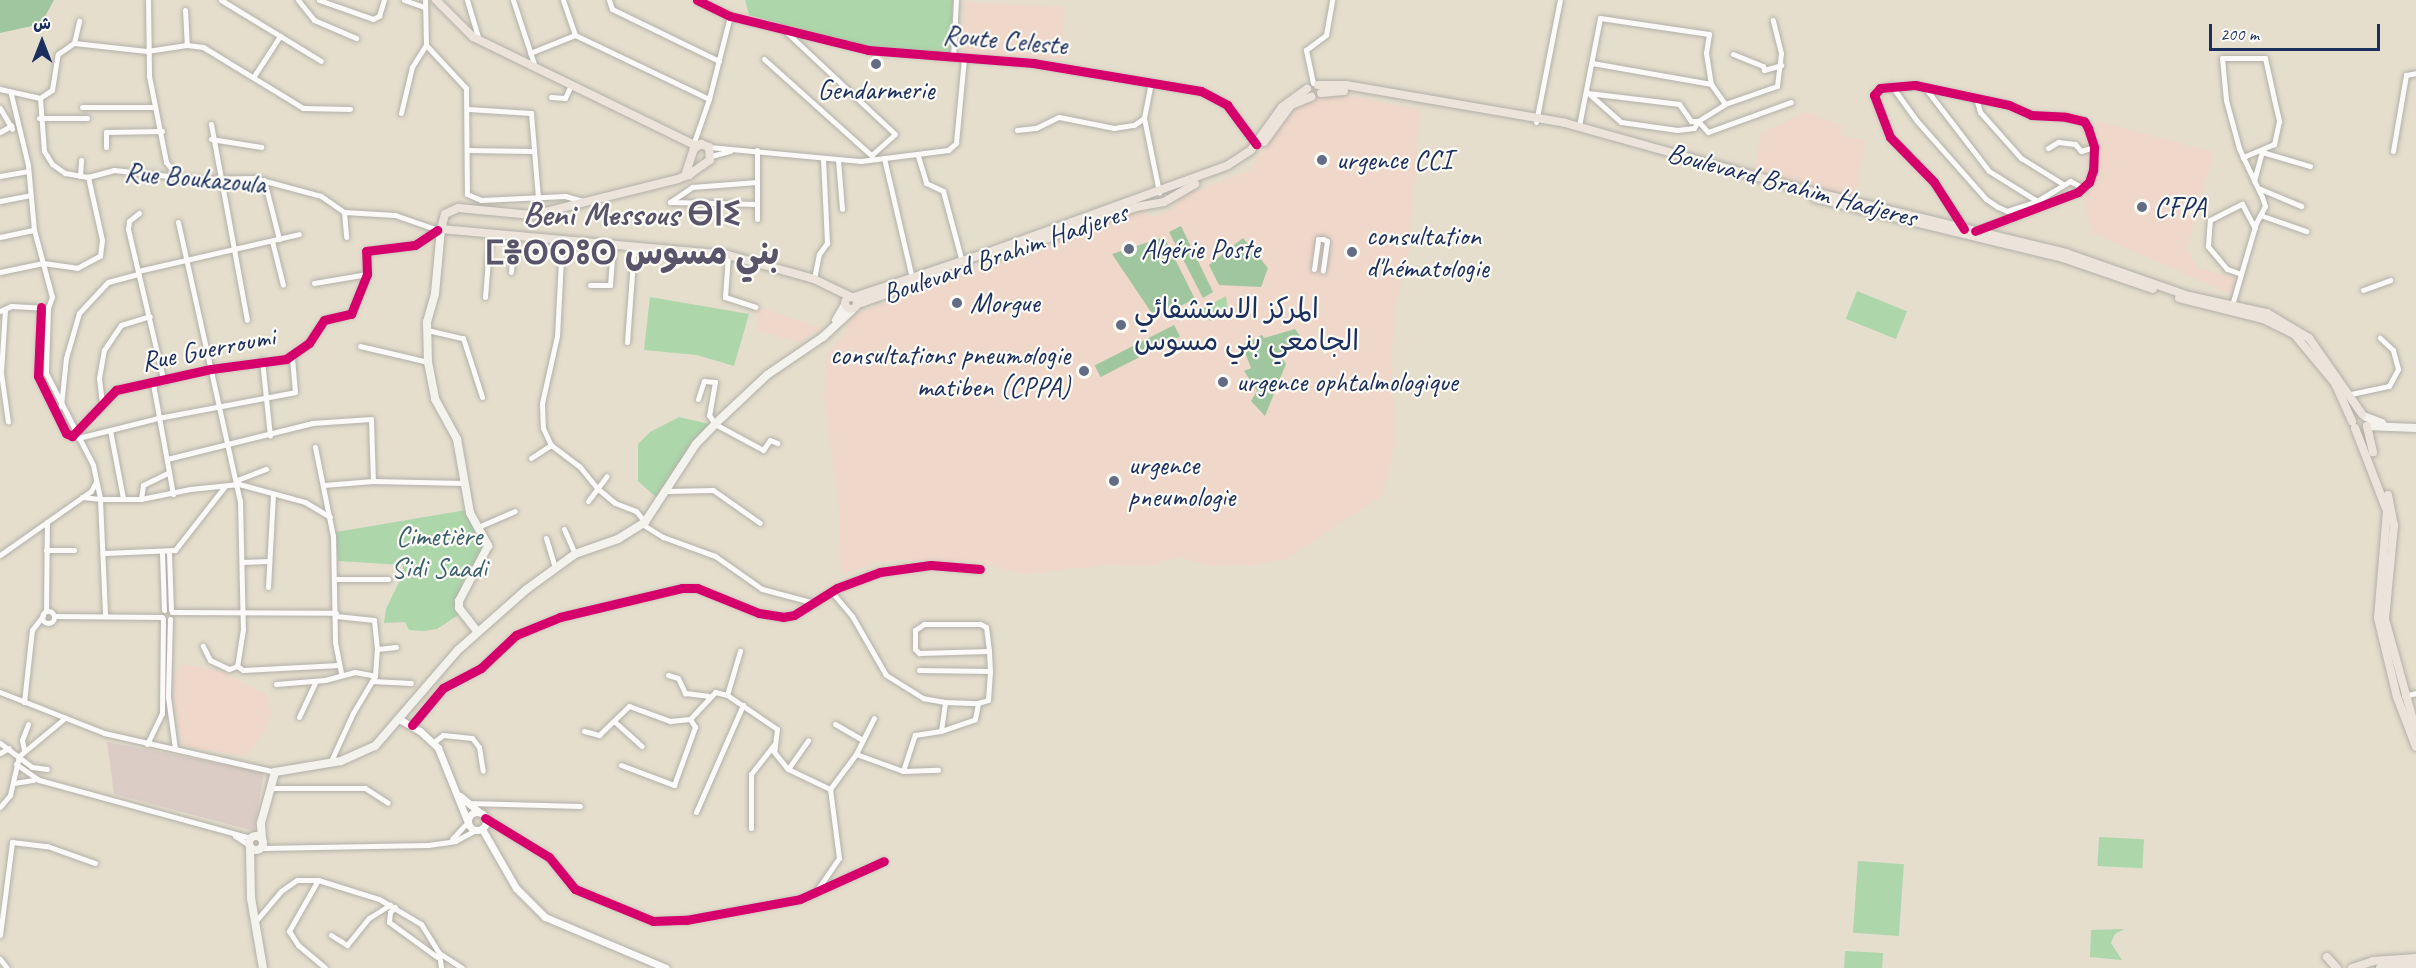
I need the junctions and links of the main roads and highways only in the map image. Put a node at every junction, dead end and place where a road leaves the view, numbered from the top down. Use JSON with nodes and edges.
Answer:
{"nodes":[{"id":1,"x":436,"y":0,"type":"edge"},
{"id":2,"x":1314,"y":89,"type":"junction"},
{"id":3,"x":1536,"y":120,"type":"junction"},
{"id":4,"x":695,"y":146,"type":"junction"},
{"id":5,"x":694,"y":157,"type":"junction"},
{"id":6,"x":704,"y":163,"type":"junction"},
{"id":7,"x":685,"y":176,"type":"junction"},
{"id":8,"x":1165,"y":193,"type":"junction"},
{"id":9,"x":1149,"y":196,"type":"junction"},
{"id":10,"x":1154,"y":204,"type":"junction"},
{"id":11,"x":439,"y":230,"type":"junction"},
{"id":12,"x":1970,"y":230,"type":"junction"},
{"id":13,"x":851,"y":302,"type":"junction"},
{"id":14,"x":2337,"y":381,"type":"junction"},
{"id":15,"x":2366,"y":421,"type":"junction"},
{"id":16,"x":2354,"y":425,"type":"junction"},
{"id":17,"x":2416,"y":428,"type":"edge"},
{"id":18,"x":2380,"y":608,"type":"junction"},
{"id":19,"x":477,"y":631,"type":"junction"},
{"id":20,"x":2401,"y":696,"type":"junction"},
{"id":21,"x":2416,"y":731,"type":"edge"},
{"id":22,"x":2416,"y":747,"type":"edge"},
{"id":23,"x":261,"y":823,"type":"junction"},
{"id":24,"x":251,"y":842,"type":"junction"},
{"id":25,"x":262,"y":844,"type":"junction"},
{"id":26,"x":250,"y":877,"type":"junction"},
{"id":27,"x":2327,"y":957,"type":"dead end"},
{"id":28,"x":2416,"y":958,"type":"edge"},
{"id":29,"x":262,"y":965,"type":"edge"},
{"id":30,"x":2416,"y":965,"type":"edge"},
{"id":31,"x":2337,"y":968,"type":"edge"},
{"id":32,"x":2352,"y":968,"type":"edge"},
{"id":33,"x":2380,"y":968,"type":"edge"}],
"edges":[{"from":1,"to":4,"type":"main road"},
{"from":2,"to":3,"type":"main road","name":"Boulevard Brahim Hadjeres"},
{"from":2,"to":8,"type":"main road"},
{"from":2,"to":8,"type":"main road"},
{"from":3,"to":12,"type":"main road"},
{"from":3,"to":12,"type":"main road","name":"Boulevard Brahim Hadjeres"},
{"from":4,"to":5,"type":"main road"},
{"from":4,"to":6,"type":"main road"},
{"from":5,"to":6,"type":"main road"},
{"from":5,"to":7,"type":"main road"},
{"from":6,"to":7,"type":"main road"},
{"from":7,"to":11,"type":"main road"},
{"from":8,"to":9,"type":"main road","name":"Boulevard Brahim Hadjeres"},
{"from":8,"to":10,"type":"main road","name":"Boulevard Brahim Hadjeres"},
{"from":9,"to":10,"type":"main road"},
{"from":9,"to":13,"type":"main road","name":"Boulevard Brahim Hadjeres"},
{"from":10,"to":13,"type":"main road","name":"Boulevard Brahim Hadjeres"},
{"from":11,"to":13,"type":"main road"},
{"from":11,"to":19,"type":"main road"},
{"from":12,"to":14,"type":"main road"},
{"from":12,"to":14,"type":"main road","name":"Boulevard Brahim Hadjeres"},
{"from":13,"to":19,"type":"main road"},
{"from":14,"to":15,"type":"main road"},
{"from":14,"to":16,"type":"main road"},
{"from":15,"to":16,"type":"main road"},
{"from":15,"to":16,"type":"main road"},
{"from":15,"to":17,"type":"main road"},
{"from":15,"to":18,"type":"main road"},
{"from":16,"to":18,"type":"main road"},
{"from":18,"to":20,"type":"main road"},
{"from":19,"to":23,"type":"main road"},
{"from":20,"to":21,"type":"main road"},
{"from":20,"to":22,"type":"main road"},
{"from":23,"to":24,"type":"main road"},
{"from":23,"to":25,"type":"main road"},
{"from":24,"to":25,"type":"main road"},
{"from":24,"to":25,"type":"main road"},
{"from":24,"to":26,"type":"main road"},
{"from":25,"to":26,"type":"main road"},
{"from":26,"to":29,"type":"main road"},
{"from":27,"to":31,"type":"main road"},
{"from":28,"to":32,"type":"main road"},
{"from":30,"to":33,"type":"main road"}]}
